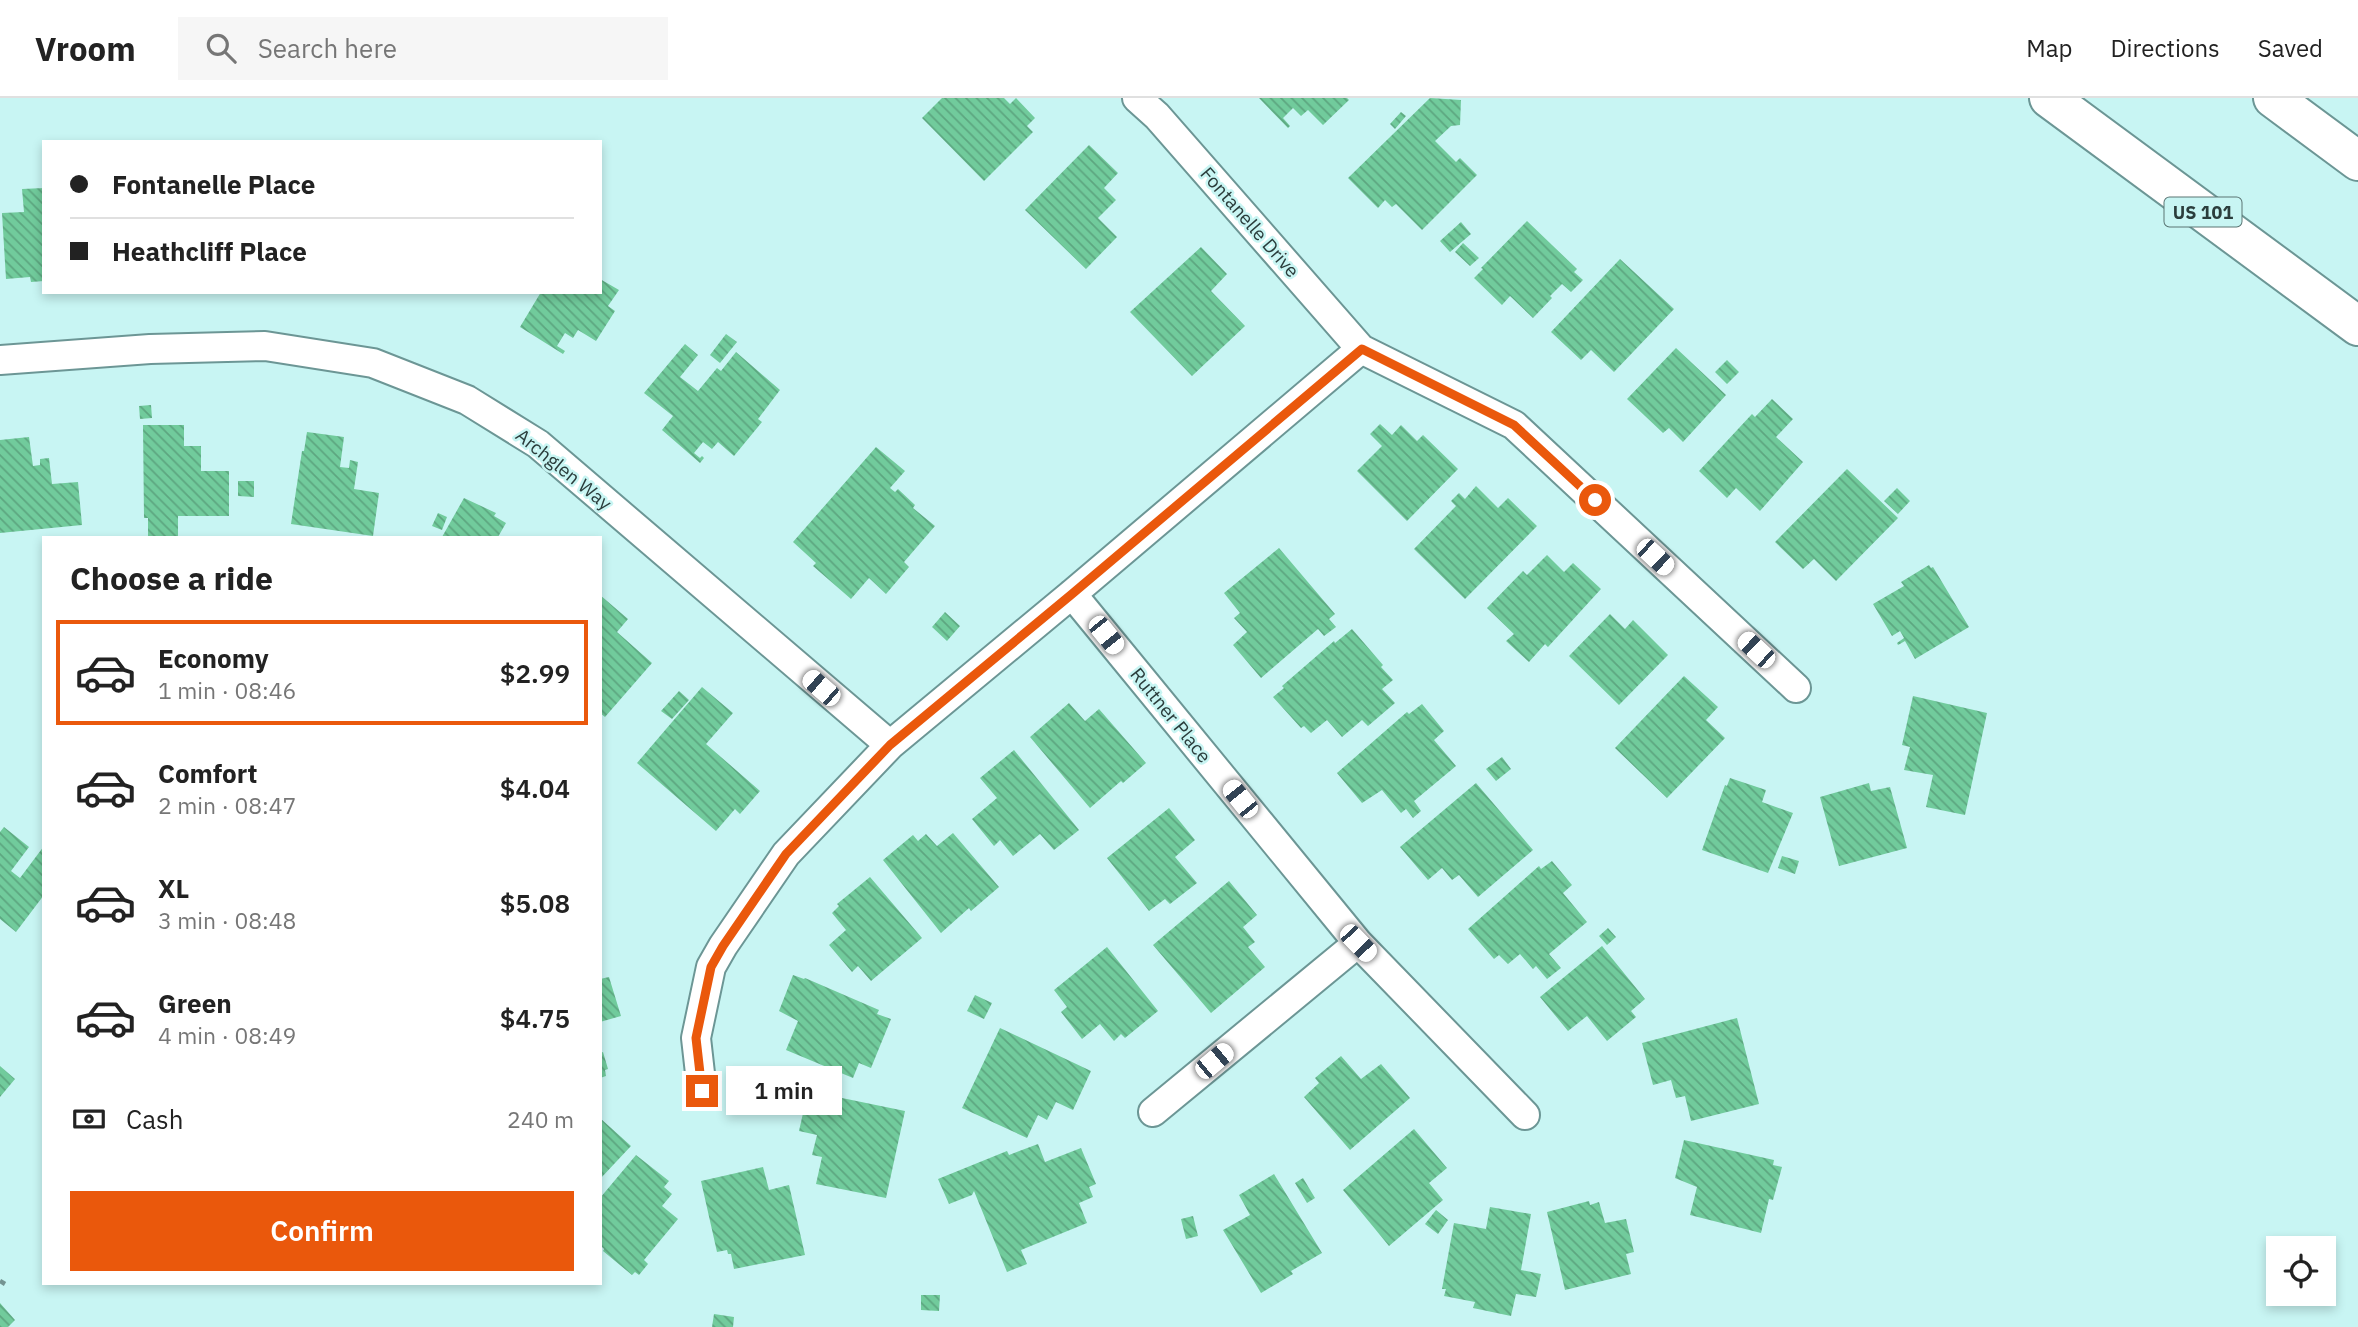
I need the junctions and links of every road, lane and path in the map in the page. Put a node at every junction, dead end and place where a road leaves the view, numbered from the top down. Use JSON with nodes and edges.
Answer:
{"nodes":[{"id":1,"x":1137,"y":98,"type":"edge"},
{"id":2,"x":2049,"y":98,"type":"edge"},
{"id":3,"x":2273,"y":98,"type":"edge"},
{"id":4,"x":2358,"y":161,"type":"edge"},
{"id":5,"x":2358,"y":326,"type":"edge"},
{"id":6,"x":1362,"y":349,"type":"junction"},
{"id":7,"x":0,"y":360,"type":"edge"},
{"id":8,"x":1072,"y":594,"type":"junction"},
{"id":9,"x":1796,"y":688,"type":"dead end"},
{"id":10,"x":890,"y":745,"type":"junction"},
{"id":11,"x":1358,"y":943,"type":"junction"},
{"id":12,"x":702,"y":1091,"type":"dead end"},
{"id":13,"x":1153,"y":1112,"type":"dead end"},
{"id":14,"x":1525,"y":1115,"type":"dead end"}],
"edges":[{"from":1,"to":6,"type":"street","name":"Fontanelle Drive"},
{"from":2,"to":5,"type":"highway","number":"US 101"},
{"from":3,"to":4,"type":"highway"},
{"from":6,"to":8,"type":"street"},
{"from":6,"to":9,"type":"street"},
{"from":7,"to":10,"type":"street","name":"Archglen Way"},
{"from":8,"to":10,"type":"street"},
{"from":8,"to":11,"type":"street","name":"Ruttner Place"},
{"from":10,"to":12,"type":"street"},
{"from":11,"to":13,"type":"street"},
{"from":11,"to":14,"type":"street","name":"Ruttner Place"}]}
